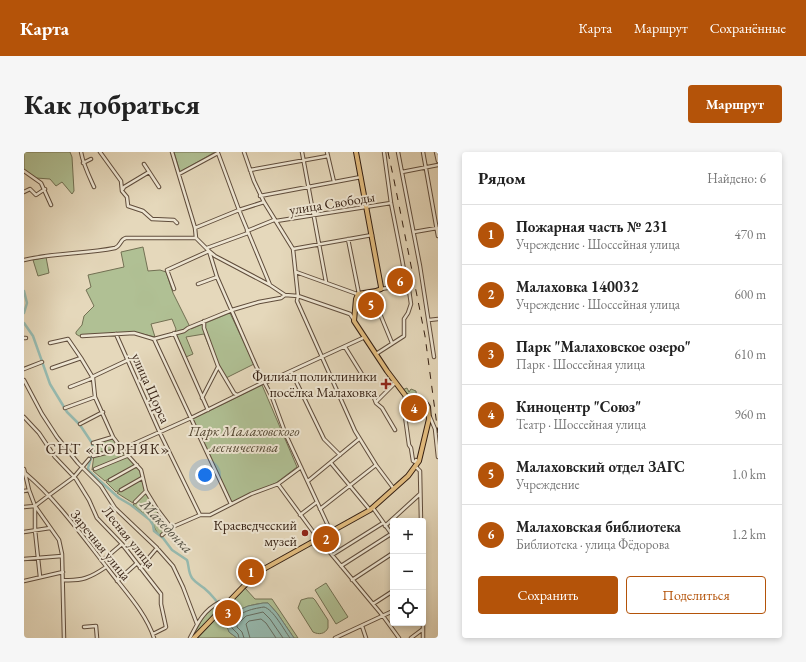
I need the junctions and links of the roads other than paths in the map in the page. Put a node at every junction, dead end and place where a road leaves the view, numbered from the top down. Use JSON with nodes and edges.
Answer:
{"nodes":[{"id":1,"x":81,"y":152,"type":"edge"},
{"id":2,"x":100,"y":152,"type":"edge"},
{"id":3,"x":172,"y":152,"type":"edge"},
{"id":4,"x":244,"y":152,"type":"edge"},
{"id":5,"x":302,"y":152,"type":"edge"},
{"id":6,"x":356,"y":152,"type":"edge"},
{"id":7,"x":384,"y":152,"type":"edge"},
{"id":8,"x":398,"y":152,"type":"edge"},
{"id":9,"x":423,"y":152,"type":"edge"},
{"id":10,"x":436,"y":152,"type":"edge"},
{"id":11,"x":218,"y":153,"type":"edge"},
{"id":12,"x":328,"y":154,"type":"edge"},
{"id":13,"x":91,"y":159,"type":"dead end"},
{"id":14,"x":303,"y":160,"type":"junction"},
{"id":15,"x":83,"y":162,"type":"junction"},
{"id":16,"x":438,"y":162,"type":"edge"},
{"id":17,"x":144,"y":164,"type":"dead end"},
{"id":18,"x":438,"y":165,"type":"edge"},
{"id":19,"x":426,"y":167,"type":"junction"},
{"id":20,"x":250,"y":170,"type":"junction"},
{"id":21,"x":24,"y":171,"type":"edge"},
{"id":22,"x":149,"y":172,"type":"junction"},
{"id":23,"x":402,"y":172,"type":"junction"},
{"id":24,"x":179,"y":174,"type":"junction"},
{"id":25,"x":360,"y":177,"type":"junction"},
{"id":26,"x":334,"y":182,"type":"junction"},
{"id":27,"x":94,"y":186,"type":"dead end"},
{"id":28,"x":159,"y":187,"type":"dead end"},
{"id":29,"x":309,"y":187,"type":"junction"},
{"id":30,"x":45,"y":189,"type":"junction"},
{"id":31,"x":122,"y":190,"type":"junction"},
{"id":32,"x":24,"y":192,"type":"edge"},
{"id":33,"x":260,"y":196,"type":"junction"},
{"id":34,"x":264,"y":202,"type":"junction"},
{"id":35,"x":391,"y":203,"type":"junction"},
{"id":36,"x":51,"y":205,"type":"dead end"},
{"id":37,"x":366,"y":208,"type":"junction"},
{"id":38,"x":239,"y":210,"type":"junction"},
{"id":39,"x":314,"y":216,"type":"junction"},
{"id":40,"x":275,"y":221,"type":"junction"},
{"id":41,"x":177,"y":223,"type":"dead end"},
{"id":42,"x":195,"y":228,"type":"junction"},
{"id":43,"x":437,"y":228,"type":"edge"},
{"id":44,"x":247,"y":232,"type":"junction"},
{"id":45,"x":414,"y":232,"type":"junction"},
{"id":46,"x":372,"y":235,"type":"junction"},
{"id":47,"x":438,"y":236,"type":"edge"},
{"id":48,"x":196,"y":238,"type":"junction"},
{"id":49,"x":348,"y":239,"type":"junction"},
{"id":50,"x":319,"y":244,"type":"junction"},
{"id":51,"x":208,"y":249,"type":"junction"},
{"id":52,"x":293,"y":249,"type":"junction"},
{"id":53,"x":24,"y":260,"type":"edge"},
{"id":54,"x":296,"y":272,"type":"junction"},
{"id":55,"x":217,"y":277,"type":"junction"},
{"id":56,"x":326,"y":282,"type":"junction"},
{"id":57,"x":198,"y":284,"type":"dead end"},
{"id":58,"x":270,"y":285,"type":"junction"},
{"id":59,"x":407,"y":287,"type":"junction"},
{"id":60,"x":174,"y":289,"type":"dead end"},
{"id":61,"x":381,"y":289,"type":"junction"},
{"id":62,"x":371,"y":292,"type":"junction"},
{"id":63,"x":358,"y":294,"type":"junction"},
{"id":64,"x":285,"y":295,"type":"junction"},
{"id":65,"x":298,"y":296,"type":"junction"},
{"id":66,"x":232,"y":310,"type":"junction"},
{"id":67,"x":354,"y":311,"type":"junction"},
{"id":68,"x":350,"y":314,"type":"junction"},
{"id":69,"x":438,"y":319,"type":"edge"},
{"id":70,"x":354,"y":320,"type":"junction"},
{"id":71,"x":429,"y":320,"type":"junction"},
{"id":72,"x":204,"y":321,"type":"junction"},
{"id":73,"x":116,"y":334,"type":"junction"},
{"id":74,"x":174,"y":334,"type":"junction"},
{"id":75,"x":82,"y":336,"type":"dead end"},
{"id":76,"x":365,"y":337,"type":"junction"},
{"id":77,"x":154,"y":339,"type":"junction"},
{"id":78,"x":50,"y":343,"type":"dead end"},
{"id":79,"x":392,"y":343,"type":"junction"},
{"id":80,"x":345,"y":347,"type":"junction"},
{"id":81,"x":376,"y":354,"type":"junction"},
{"id":82,"x":322,"y":357,"type":"junction"},
{"id":83,"x":434,"y":357,"type":"dead end"},
{"id":84,"x":81,"y":358,"type":"junction"},
{"id":85,"x":128,"y":360,"type":"junction"},
{"id":86,"x":42,"y":363,"type":"dead end"},
{"id":87,"x":218,"y":366,"type":"junction"},
{"id":88,"x":52,"y":368,"type":"dead end"},
{"id":89,"x":24,"y":369,"type":"edge"},
{"id":90,"x":291,"y":371,"type":"junction"},
{"id":91,"x":363,"y":376,"type":"dead end"},
{"id":92,"x":93,"y":378,"type":"junction"},
{"id":93,"x":24,"y":380,"type":"edge"},
{"id":94,"x":264,"y":382,"type":"junction"},
{"id":95,"x":396,"y":383,"type":"junction"},
{"id":96,"x":70,"y":387,"type":"dead end"},
{"id":97,"x":373,"y":395,"type":"dead end"},
{"id":98,"x":405,"y":395,"type":"junction"},
{"id":99,"x":237,"y":396,"type":"junction"},
{"id":100,"x":95,"y":397,"type":"junction"},
{"id":101,"x":202,"y":398,"type":"junction"},
{"id":102,"x":376,"y":403,"type":"junction"},
{"id":103,"x":66,"y":408,"type":"dead end"},
{"id":104,"x":208,"y":410,"type":"junction"},
{"id":105,"x":103,"y":412,"type":"junction"},
{"id":106,"x":429,"y":415,"type":"junction"},
{"id":107,"x":24,"y":416,"type":"edge"},
{"id":108,"x":191,"y":418,"type":"junction"},
{"id":109,"x":80,"y":424,"type":"dead end"},
{"id":110,"x":395,"y":430,"type":"dead end"},
{"id":111,"x":160,"y":432,"type":"junction"},
{"id":112,"x":113,"y":437,"type":"junction"},
{"id":113,"x":359,"y":439,"type":"junction"},
{"id":114,"x":93,"y":443,"type":"dead end"},
{"id":115,"x":122,"y":450,"type":"junction"},
{"id":116,"x":128,"y":455,"type":"junction"},
{"id":117,"x":340,"y":455,"type":"junction"},
{"id":118,"x":93,"y":456,"type":"dead end"},
{"id":119,"x":438,"y":456,"type":"edge"},
{"id":120,"x":90,"y":459,"type":"dead end"},
{"id":121,"x":417,"y":461,"type":"junction"},
{"id":122,"x":331,"y":463,"type":"junction"},
{"id":123,"x":137,"y":465,"type":"junction"},
{"id":124,"x":376,"y":465,"type":"junction"},
{"id":125,"x":415,"y":466,"type":"junction"},
{"id":126,"x":301,"y":467,"type":"junction"},
{"id":127,"x":82,"y":468,"type":"junction"},
{"id":128,"x":95,"y":469,"type":"dead end"},
{"id":129,"x":24,"y":471,"type":"edge"},
{"id":130,"x":74,"y":477,"type":"junction"},
{"id":131,"x":142,"y":478,"type":"junction"},
{"id":132,"x":110,"y":480,"type":"dead end"},
{"id":133,"x":308,"y":481,"type":"junction"},
{"id":134,"x":278,"y":484,"type":"junction"},
{"id":135,"x":350,"y":484,"type":"junction"},
{"id":136,"x":394,"y":489,"type":"junction"},
{"id":137,"x":29,"y":490,"type":"junction"},
{"id":138,"x":121,"y":490,"type":"dead end"},
{"id":139,"x":24,"y":491,"type":"edge"},
{"id":140,"x":146,"y":491,"type":"junction"},
{"id":141,"x":421,"y":494,"type":"junction"},
{"id":142,"x":48,"y":496,"type":"junction"},
{"id":143,"x":135,"y":502,"type":"dead end"},
{"id":144,"x":317,"y":502,"type":"junction"},
{"id":145,"x":230,"y":504,"type":"junction"},
{"id":146,"x":35,"y":506,"type":"junction"},
{"id":147,"x":24,"y":507,"type":"edge"},
{"id":148,"x":320,"y":509,"type":"junction"},
{"id":149,"x":372,"y":509,"type":"junction"},
{"id":150,"x":200,"y":515,"type":"junction"},
{"id":151,"x":300,"y":515,"type":"junction"},
{"id":152,"x":421,"y":518,"type":"edge"},
{"id":153,"x":383,"y":522,"type":"junction"},
{"id":154,"x":170,"y":526,"type":"dead end"},
{"id":155,"x":385,"y":526,"type":"junction"},
{"id":156,"x":50,"y":528,"type":"junction"},
{"id":157,"x":35,"y":530,"type":"junction"},
{"id":158,"x":24,"y":532,"type":"edge"},
{"id":159,"x":330,"y":532,"type":"junction"},
{"id":160,"x":390,"y":532,"type":"edge"},
{"id":161,"x":162,"y":535,"type":"dead end"},
{"id":162,"x":390,"y":536,"type":"edge"},
{"id":163,"x":319,"y":539,"type":"junction"},
{"id":164,"x":122,"y":544,"type":"junction"},
{"id":165,"x":157,"y":548,"type":"junction"},
{"id":166,"x":391,"y":554,"type":"edge"},
{"id":167,"x":332,"y":555,"type":"junction"},
{"id":168,"x":62,"y":556,"type":"junction"},
{"id":169,"x":38,"y":558,"type":"junction"},
{"id":170,"x":24,"y":560,"type":"edge"},
{"id":171,"x":102,"y":561,"type":"junction"},
{"id":172,"x":136,"y":564,"type":"junction"},
{"id":173,"x":341,"y":566,"type":"junction"},
{"id":174,"x":106,"y":567,"type":"junction"},
{"id":175,"x":140,"y":568,"type":"junction"},
{"id":176,"x":63,"y":572,"type":"junction"},
{"id":177,"x":40,"y":577,"type":"junction"},
{"id":178,"x":63,"y":580,"type":"junction"},
{"id":179,"x":352,"y":580,"type":"junction"},
{"id":180,"x":24,"y":581,"type":"edge"},
{"id":181,"x":117,"y":581,"type":"junction"},
{"id":182,"x":390,"y":593,"type":"edge"},
{"id":183,"x":220,"y":602,"type":"dead end"},
{"id":184,"x":373,"y":604,"type":"junction"},
{"id":185,"x":390,"y":612,"type":"edge"},
{"id":186,"x":383,"y":616,"type":"junction"},
{"id":187,"x":197,"y":624,"type":"junction"},
{"id":188,"x":362,"y":626,"type":"junction"},
{"id":189,"x":84,"y":627,"type":"dead end"},
{"id":190,"x":423,"y":629,"type":"joint"},
{"id":191,"x":153,"y":634,"type":"junction"},
{"id":192,"x":64,"y":638,"type":"edge"},
{"id":193,"x":97,"y":638,"type":"edge"},
{"id":194,"x":154,"y":638,"type":"edge"},
{"id":195,"x":190,"y":638,"type":"edge"},
{"id":196,"x":194,"y":638,"type":"edge"},
{"id":197,"x":335,"y":638,"type":"edge"},
{"id":198,"x":366,"y":638,"type":"edge"},
{"id":199,"x":399,"y":638,"type":"edge"},
{"id":200,"x":411,"y":638,"type":"edge"},
{"id":201,"x":423,"y":638,"type":"edge"}],
"edges":[{"from":1,"to":15,"type":"street"},
{"from":2,"to":31,"type":"street"},
{"from":3,"to":24,"type":"street"},
{"from":4,"to":20,"type":"street"},
{"from":5,"to":14,"type":"street"},
{"from":6,"to":25,"type":"main road"},
{"from":7,"to":35,"type":"street"},
{"from":8,"to":23,"type":"street"},
{"from":9,"to":19,"type":"street"},
{"from":10,"to":16,"type":"street"},
{"from":11,"to":24,"type":"street"},
{"from":11,"to":38,"type":"street"},
{"from":12,"to":14,"type":"street"},
{"from":12,"to":26,"type":"street"},
{"from":13,"to":15,"type":"street"},
{"from":14,"to":20,"type":"street"},
{"from":14,"to":29,"type":"street"},
{"from":15,"to":27,"type":"street"},
{"from":17,"to":22,"type":"street"},
{"from":18,"to":19,"type":"street"},
{"from":19,"to":23,"type":"street"},
{"from":19,"to":43,"type":"street"},
{"from":20,"to":33,"type":"street"},
{"from":21,"to":30,"type":"street"},
{"from":22,"to":28,"type":"street"},
{"from":22,"to":31,"type":"street"},
{"from":23,"to":45,"type":"street"},
{"from":24,"to":42,"type":"street"},
{"from":25,"to":26,"type":"street"},
{"from":25,"to":37,"type":"main road"},
{"from":26,"to":29,"type":"street"},
{"from":29,"to":33,"type":"street"},
{"from":29,"to":39,"type":"street"},
{"from":30,"to":32,"type":"street"},
{"from":30,"to":36,"type":"street"},
{"from":31,"to":41,"type":"street"},
{"from":33,"to":34,"type":"street"},
{"from":34,"to":38,"type":"street"},
{"from":34,"to":40,"type":"street"},
{"from":35,"to":37,"type":"street","name":"улица Свободы"},
{"from":35,"to":59,"type":"street"},
{"from":37,"to":39,"type":"street","name":"улица Свободы"},
{"from":37,"to":46,"type":"main road"},
{"from":38,"to":42,"type":"street"},
{"from":38,"to":44,"type":"street"},
{"from":39,"to":40,"type":"street","name":"улица Свободы"},
{"from":39,"to":50,"type":"street"},
{"from":40,"to":44,"type":"street","name":"улица Свободы"},
{"from":40,"to":52,"type":"street"},
{"from":42,"to":48,"type":"street"},
{"from":43,"to":45,"type":"street"},
{"from":43,"to":47,"type":"street"},
{"from":44,"to":51,"type":"street","name":"улица Свободы"},
{"from":44,"to":58,"type":"street"},
{"from":45,"to":71,"type":"street"},
{"from":46,"to":49,"type":"street"},
{"from":46,"to":61,"type":"main road"},
{"from":48,"to":51,"type":"street"},
{"from":48,"to":53,"type":"street"},
{"from":49,"to":50,"type":"street"},
{"from":49,"to":63,"type":"street"},
{"from":50,"to":52,"type":"street"},
{"from":50,"to":56,"type":"street"},
{"from":51,"to":55,"type":"street"},
{"from":51,"to":58,"type":"street"},
{"from":51,"to":60,"type":"street","name":"улица Свободы"},
{"from":52,"to":54,"type":"street"},
{"from":54,"to":56,"type":"street"},
{"from":54,"to":65,"type":"street"},
{"from":55,"to":57,"type":"street"},
{"from":55,"to":66,"type":"street"},
{"from":56,"to":63,"type":"street"},
{"from":58,"to":64,"type":"street"},
{"from":59,"to":61,"type":"street"},
{"from":59,"to":79,"type":"street"},
{"from":61,"to":62,"type":"main road"},
{"from":62,"to":63,"type":"main road"},
{"from":62,"to":79,"type":"street"},
{"from":63,"to":67,"type":"main road"},
{"from":64,"to":65,"type":"street"},
{"from":64,"to":66,"type":"street"},
{"from":65,"to":68,"type":"street"},
{"from":65,"to":82,"type":"street"},
{"from":66,"to":72,"type":"street"},
{"from":66,"to":94,"type":"street"},
{"from":67,"to":68,"type":"street"},
{"from":67,"to":70,"type":"main road"},
{"from":68,"to":70,"type":"street"},
{"from":69,"to":71,"type":"street"},
{"from":70,"to":76,"type":"main road"},
{"from":71,"to":83,"type":"street"},
{"from":72,"to":74,"type":"street"},
{"from":72,"to":87,"type":"street"},
{"from":73,"to":75,"type":"street"},
{"from":73,"to":77,"type":"street"},
{"from":73,"to":85,"type":"street","name":"улица Щорса"},
{"from":74,"to":77,"type":"street"},
{"from":74,"to":101,"type":"street"},
{"from":76,"to":80,"type":"street"},
{"from":76,"to":81,"type":"main road"},
{"from":77,"to":108,"type":"street"},
{"from":78,"to":84,"type":"street"},
{"from":79,"to":81,"type":"street"},
{"from":80,"to":82,"type":"street"},
{"from":80,"to":91,"type":"street"},
{"from":81,"to":95,"type":"main road"},
{"from":82,"to":90,"type":"street"},
{"from":82,"to":113,"type":"street"},
{"from":84,"to":88,"type":"street"},
{"from":84,"to":92,"type":"street"},
{"from":85,"to":92,"type":"street"},
{"from":85,"to":111,"type":"street","name":"улица Щорса"},
{"from":86,"to":89,"type":"street"},
{"from":87,"to":99,"type":"street"},
{"from":87,"to":101,"type":"street"},
{"from":90,"to":94,"type":"street"},
{"from":90,"to":117,"type":"street"},
{"from":92,"to":96,"type":"street"},
{"from":92,"to":100,"type":"street"},
{"from":93,"to":127,"type":"street"},
{"from":94,"to":99,"type":"street"},
{"from":94,"to":126,"type":"street"},
{"from":95,"to":98,"type":"main road"},
{"from":95,"to":102,"type":"street"},
{"from":97,"to":102,"type":"street"},
{"from":98,"to":106,"type":"main road"},
{"from":98,"to":121,"type":"street"},
{"from":99,"to":104,"type":"street"},
{"from":100,"to":103,"type":"street"},
{"from":100,"to":105,"type":"street"},
{"from":101,"to":104,"type":"street"},
{"from":102,"to":110,"type":"street"},
{"from":104,"to":108,"type":"street"},
{"from":105,"to":109,"type":"street"},
{"from":105,"to":112,"type":"street"},
{"from":106,"to":119,"type":"street"},
{"from":106,"to":121,"type":"main road"},
{"from":107,"to":130,"type":"street","name":"Лесная улица"},
{"from":108,"to":111,"type":"street"},
{"from":108,"to":145,"type":"street"},
{"from":111,"to":115,"type":"street"},
{"from":111,"to":150,"type":"street","name":"улица Щорса"},
{"from":112,"to":114,"type":"street"},
{"from":112,"to":115,"type":"street"},
{"from":113,"to":117,"type":"street"},
{"from":113,"to":124,"type":"street"},
{"from":115,"to":116,"type":"street"},
{"from":115,"to":118,"type":"street"},
{"from":116,"to":123,"type":"street"},
{"from":116,"to":128,"type":"street"},
{"from":117,"to":122,"type":"street"},
{"from":120,"to":127,"type":"street"},
{"from":121,"to":125,"type":"main road"},
{"from":122,"to":133,"type":"street"},
{"from":122,"to":135,"type":"street"},
{"from":123,"to":131,"type":"street"},
{"from":123,"to":132,"type":"street"},
{"from":124,"to":135,"type":"street"},
{"from":124,"to":136,"type":"street"},
{"from":125,"to":136,"type":"main road"},
{"from":125,"to":141,"type":"street"},
{"from":126,"to":133,"type":"street"},
{"from":126,"to":134,"type":"street"},
{"from":127,"to":130,"type":"street"},
{"from":127,"to":165,"type":"street"},
{"from":129,"to":137,"type":"street"},
{"from":129,"to":142,"type":"street","name":"Заречная улица"},
{"from":130,"to":142,"type":"street"},
{"from":130,"to":164,"type":"street","name":"Лесная улица"},
{"from":131,"to":138,"type":"street"},
{"from":131,"to":140,"type":"street"},
{"from":133,"to":144,"type":"street"},
{"from":134,"to":145,"type":"street"},
{"from":134,"to":151,"type":"street"},
{"from":135,"to":148,"type":"street"},
{"from":135,"to":149,"type":"street"},
{"from":136,"to":149,"type":"main road"},
{"from":137,"to":139,"type":"street"},
{"from":137,"to":146,"type":"street"},
{"from":140,"to":143,"type":"street"},
{"from":140,"to":154,"type":"street"},
{"from":141,"to":152,"type":"street"},
{"from":141,"to":155,"type":"street"},
{"from":142,"to":146,"type":"street"},
{"from":142,"to":171,"type":"street","name":"Заречная улица"},
{"from":144,"to":148,"type":"street"},
{"from":144,"to":151,"type":"street"},
{"from":145,"to":150,"type":"street"},
{"from":146,"to":147,"type":"street"},
{"from":146,"to":156,"type":"street"},
{"from":146,"to":157,"type":"street"},
{"from":148,"to":159,"type":"street"},
{"from":149,"to":153,"type":"street"},
{"from":149,"to":159,"type":"main road"},
{"from":150,"to":161,"type":"street"},
{"from":151,"to":163,"type":"street"},
{"from":153,"to":155,"type":"street"},
{"from":153,"to":167,"type":"street"},
{"from":155,"to":160,"type":"street"},
{"from":156,"to":157,"type":"street"},
{"from":156,"to":168,"type":"street"},
{"from":157,"to":158,"type":"street"},
{"from":157,"to":169,"type":"street"},
{"from":159,"to":163,"type":"main road"},
{"from":162,"to":173,"type":"street"},
{"from":163,"to":167,"type":"street"},
{"from":163,"to":196,"type":"main road"},
{"from":164,"to":171,"type":"street"},
{"from":164,"to":172,"type":"street","name":"Лесная улица"},
{"from":165,"to":175,"type":"street"},
{"from":165,"to":187,"type":"street"},
{"from":166,"to":179,"type":"street"},
{"from":167,"to":173,"type":"street"},
{"from":168,"to":169,"type":"street"},
{"from":168,"to":176,"type":"street"},
{"from":169,"to":170,"type":"street"},
{"from":169,"to":177,"type":"street"},
{"from":171,"to":174,"type":"street","name":"Заречная улица"},
{"from":172,"to":175,"type":"street","name":"Лесная улица"},
{"from":172,"to":181,"type":"street"},
{"from":173,"to":179,"type":"street"},
{"from":174,"to":178,"type":"street"},
{"from":174,"to":181,"type":"street","name":"Заречная улица"},
{"from":175,"to":191,"type":"street","name":"Лесная улица"},
{"from":176,"to":177,"type":"street"},
{"from":176,"to":178,"type":"street"},
{"from":177,"to":180,"type":"street"},
{"from":178,"to":192,"type":"street"},
{"from":179,"to":184,"type":"street"},
{"from":181,"to":191,"type":"street","name":"Заречная улица"},
{"from":182,"to":184,"type":"street"},
{"from":183,"to":187,"type":"street"},
{"from":184,"to":186,"type":"street"},
{"from":185,"to":186,"type":"street"},
{"from":186,"to":188,"type":"street"},
{"from":186,"to":199,"type":"street"},
{"from":187,"to":195,"type":"street"},
{"from":188,"to":197,"type":"street"},
{"from":188,"to":198,"type":"street"},
{"from":189,"to":193,"type":"street"},
{"from":190,"to":200,"type":"street"},
{"from":190,"to":201,"type":"street"},
{"from":191,"to":194,"type":"street","name":"Заречная улица"}]}
